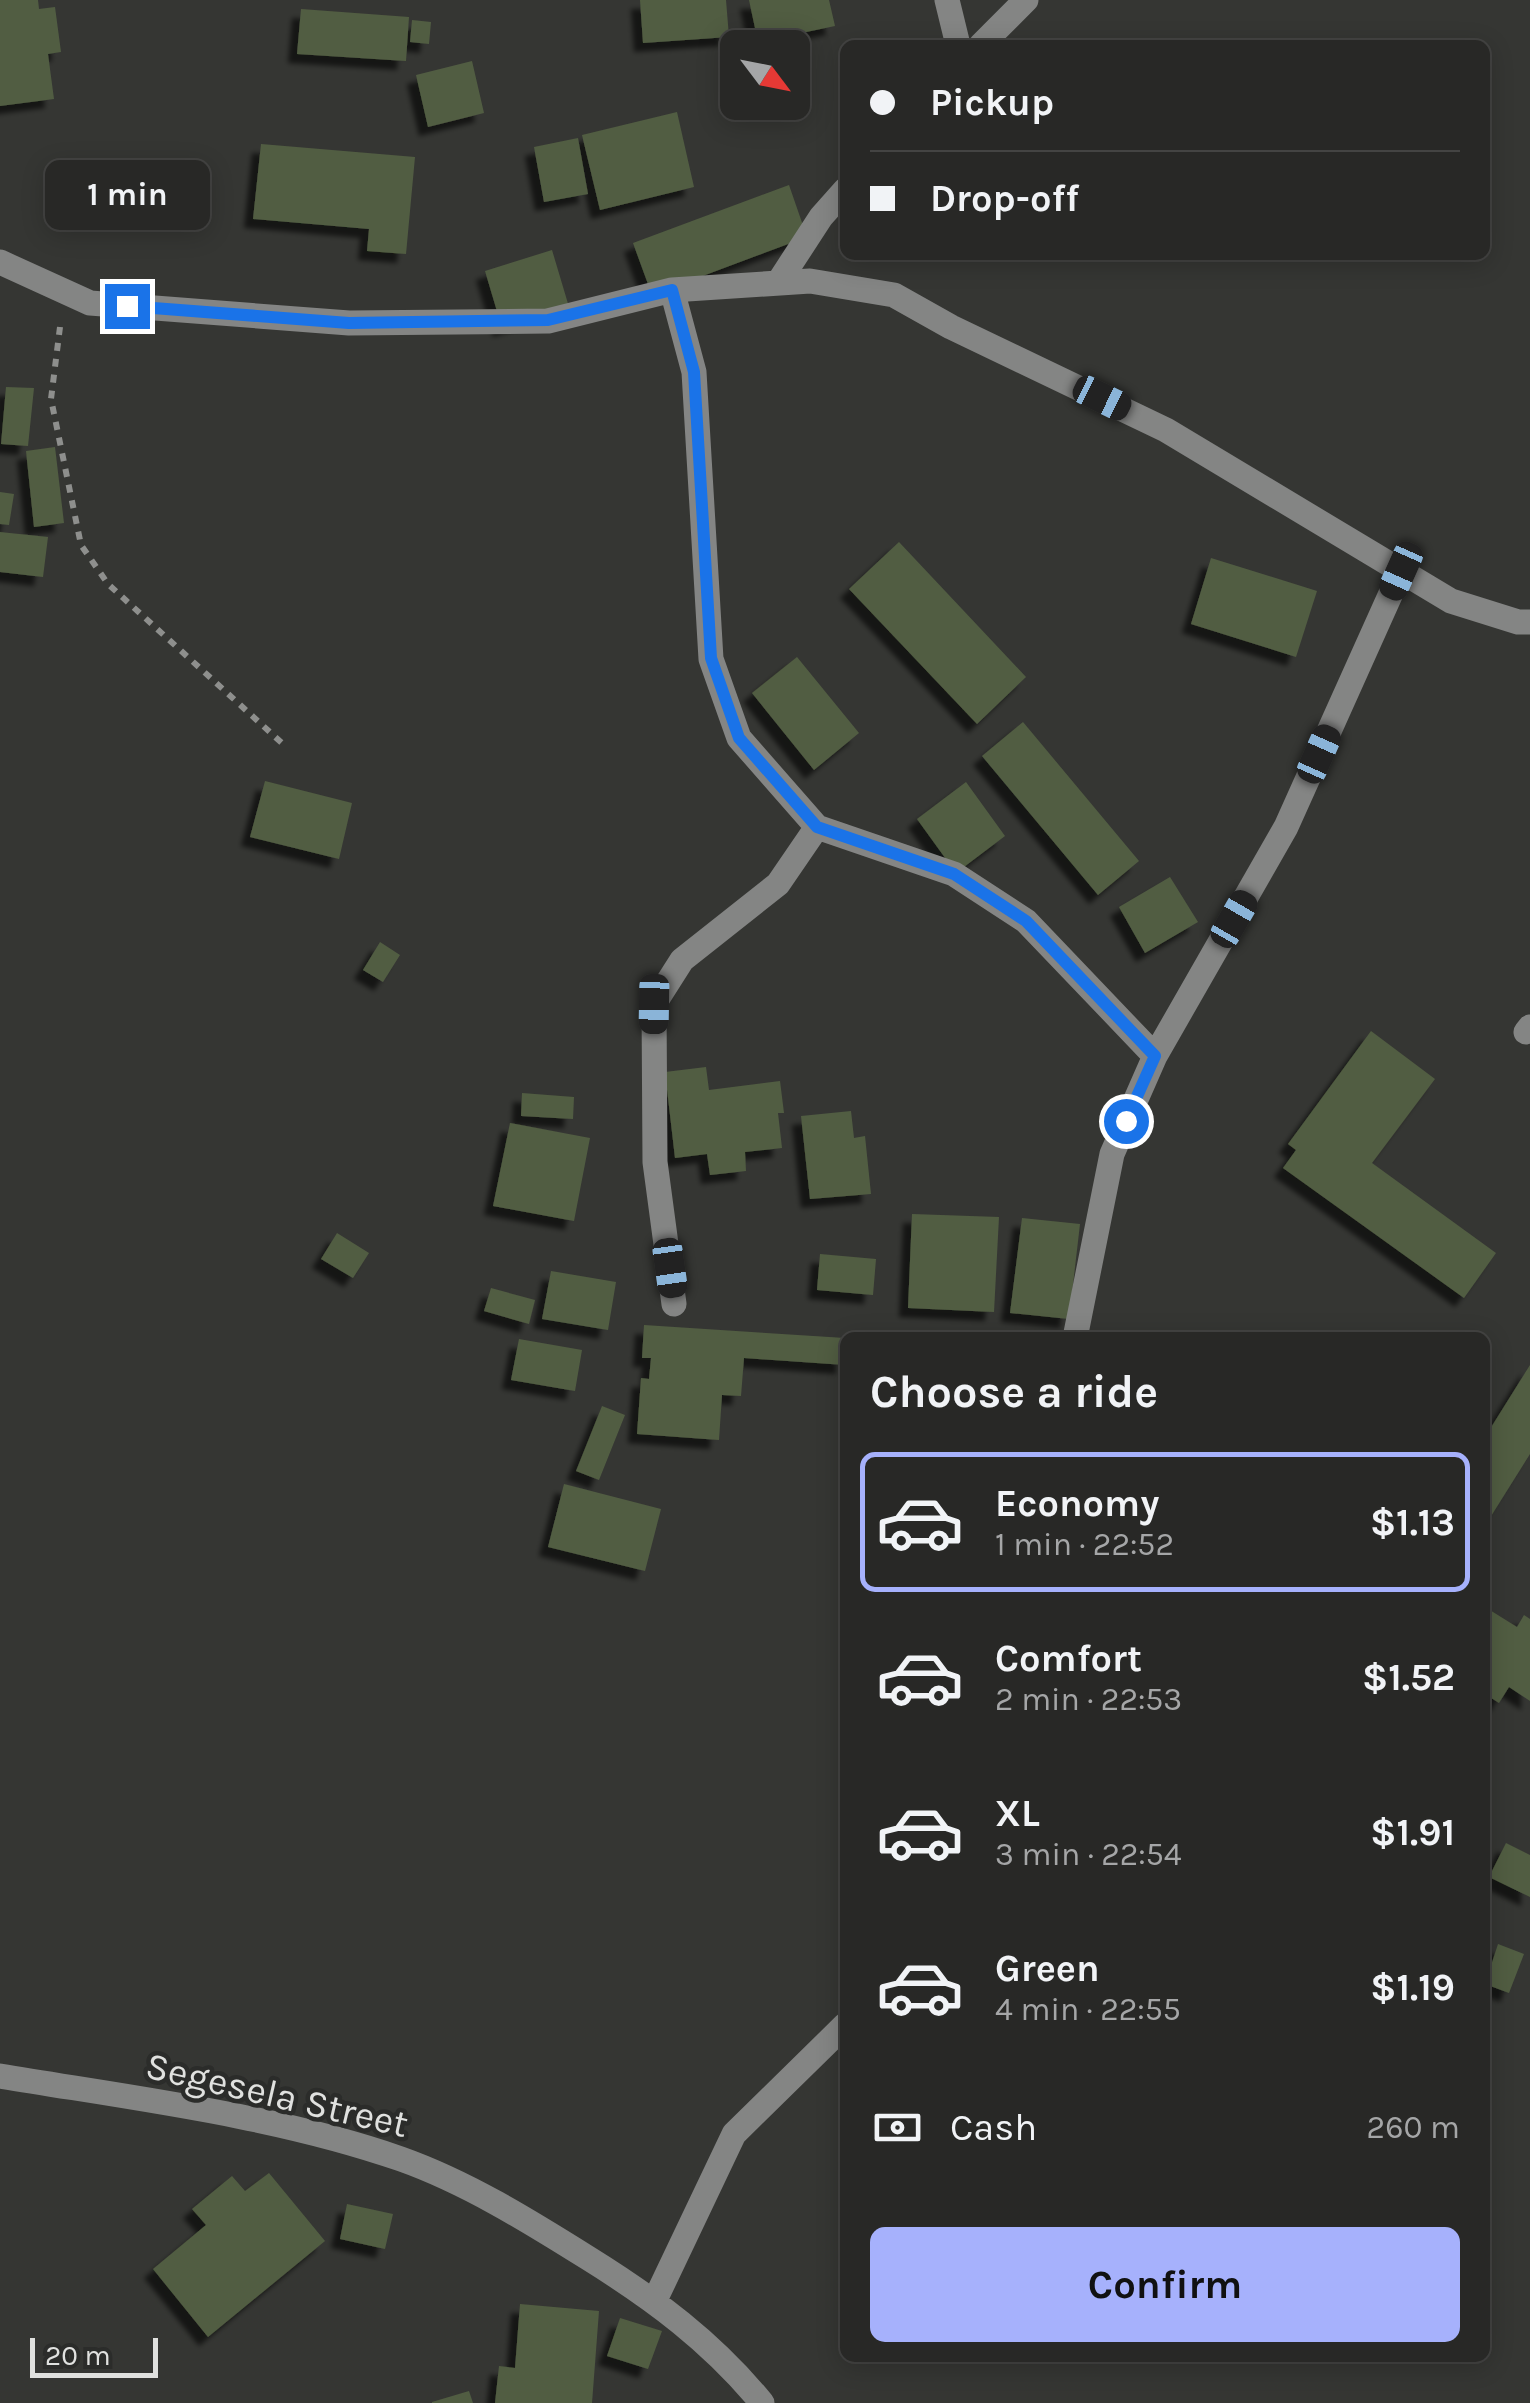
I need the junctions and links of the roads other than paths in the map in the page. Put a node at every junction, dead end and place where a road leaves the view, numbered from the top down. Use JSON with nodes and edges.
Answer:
{"nodes":[{"id":1,"x":947,"y":0,"type":"edge"},
{"id":2,"x":1026,"y":0,"type":"edge"},
{"id":3,"x":957,"y":40,"type":"edge"},
{"id":4,"x":986,"y":40,"type":"edge"},
{"id":5,"x":840,"y":196,"type":"edge"},
{"id":6,"x":0,"y":262,"type":"edge"},
{"id":7,"x":778,"y":283,"type":"junction"},
{"id":8,"x":672,"y":290,"type":"junction"},
{"id":9,"x":1401,"y":571,"type":"junction"},
{"id":10,"x":1530,"y":622,"type":"edge"},
{"id":11,"x":817,"y":827,"type":"junction"},
{"id":12,"x":1155,"y":1056,"type":"junction"},
{"id":13,"x":674,"y":1304,"type":"dead end"},
{"id":14,"x":1076,"y":1332,"type":"edge"},
{"id":15,"x":840,"y":2030,"type":"edge"},
{"id":16,"x":0,"y":2076,"type":"edge"},
{"id":17,"x":655,"y":2300,"type":"junction"},
{"id":18,"x":762,"y":2403,"type":"edge"}],
"edges":[{"from":1,"to":3,"type":"street"},
{"from":2,"to":4,"type":"street"},
{"from":5,"to":7,"type":"street"},
{"from":6,"to":8,"type":"street"},
{"from":7,"to":8,"type":"street"},
{"from":7,"to":9,"type":"street"},
{"from":8,"to":11,"type":"street"},
{"from":9,"to":10,"type":"street"},
{"from":9,"to":12,"type":"street"},
{"from":11,"to":12,"type":"street"},
{"from":11,"to":13,"type":"street"},
{"from":12,"to":14,"type":"street"},
{"from":15,"to":17,"type":"street"},
{"from":16,"to":17,"type":"street","name":"Segesela Street"},
{"from":17,"to":18,"type":"street","name":"Segesela Street"}]}
